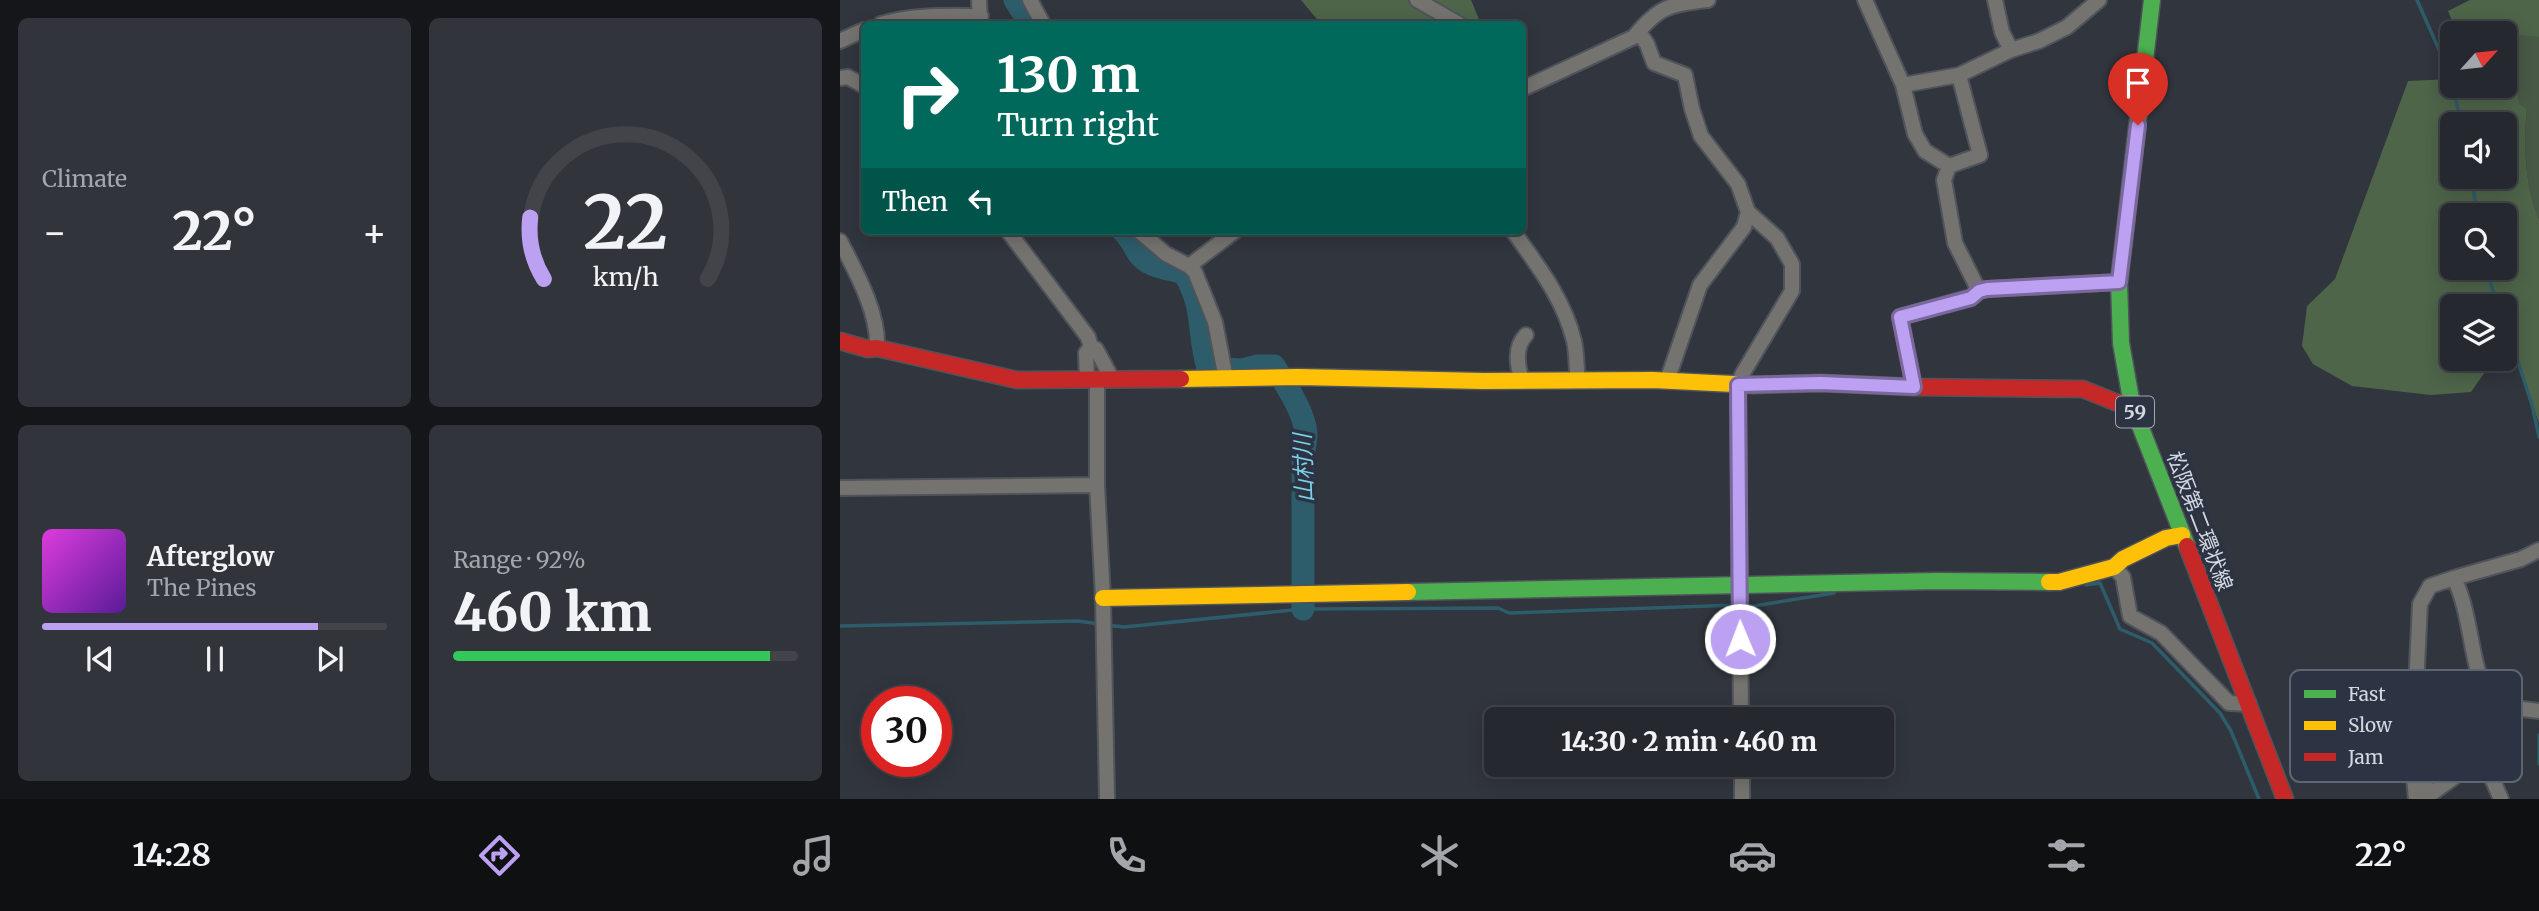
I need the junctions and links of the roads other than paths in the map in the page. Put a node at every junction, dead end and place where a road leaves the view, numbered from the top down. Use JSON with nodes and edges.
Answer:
{"nodes":[{"id":1,"x":979,"y":0,"type":"edge"},
{"id":2,"x":1030,"y":0,"type":"edge"},
{"id":3,"x":1417,"y":0,"type":"edge"},
{"id":4,"x":1708,"y":0,"type":"edge"},
{"id":5,"x":1865,"y":0,"type":"edge"},
{"id":6,"x":1995,"y":0,"type":"edge"},
{"id":7,"x":2099,"y":0,"type":"edge"},
{"id":8,"x":2152,"y":0,"type":"edge"},
{"id":9,"x":980,"y":20,"type":"edge"},
{"id":10,"x":891,"y":21,"type":"edge"},
{"id":11,"x":1041,"y":21,"type":"edge"},
{"id":12,"x":1453,"y":21,"type":"edge"},
{"id":13,"x":861,"y":31,"type":"edge"},
{"id":14,"x":1639,"y":32,"type":"junction"},
{"id":15,"x":840,"y":41,"type":"edge"},
{"id":16,"x":2011,"y":50,"type":"junction"},
{"id":17,"x":1959,"y":75,"type":"junction"},
{"id":18,"x":840,"y":78,"type":"edge"},
{"id":19,"x":861,"y":84,"type":"edge"},
{"id":20,"x":1903,"y":85,"type":"junction"},
{"id":21,"x":1526,"y":87,"type":"edge"},
{"id":22,"x":1949,"y":166,"type":"junction"},
{"id":23,"x":1748,"y":212,"type":"junction"},
{"id":24,"x":1011,"y":235,"type":"edge"},
{"id":25,"x":1144,"y":235,"type":"edge"},
{"id":26,"x":1230,"y":235,"type":"edge"},
{"id":27,"x":1516,"y":235,"type":"edge"},
{"id":28,"x":840,"y":241,"type":"edge"},
{"id":29,"x":1189,"y":265,"type":"junction"},
{"id":30,"x":2119,"y":282,"type":"junction"},
{"id":31,"x":1979,"y":291,"type":"junction"},
{"id":32,"x":1526,"y":335,"type":"dead end"},
{"id":33,"x":840,"y":341,"type":"edge"},
{"id":34,"x":1091,"y":347,"type":"junction"},
{"id":35,"x":877,"y":348,"type":"junction"},
{"id":36,"x":1226,"y":379,"type":"junction"},
{"id":37,"x":1092,"y":380,"type":"junction"},
{"id":38,"x":1522,"y":380,"type":"junction"},
{"id":39,"x":1578,"y":380,"type":"junction"},
{"id":40,"x":1667,"y":381,"type":"junction"},
{"id":41,"x":1738,"y":385,"type":"junction"},
{"id":42,"x":1914,"y":387,"type":"junction"},
{"id":43,"x":2133,"y":405,"type":"junction"},
{"id":44,"x":1097,"y":485,"type":"junction"},
{"id":45,"x":840,"y":488,"type":"edge"},
{"id":46,"x":2182,"y":535,"type":"junction"},
{"id":47,"x":2538,"y":550,"type":"edge"},
{"id":48,"x":2114,"y":567,"type":"junction"},
{"id":49,"x":2454,"y":578,"type":"junction"},
{"id":50,"x":1740,"y":586,"type":"junction"},
{"id":51,"x":1103,"y":598,"type":"junction"},
{"id":52,"x":2417,"y":670,"type":"edge"},
{"id":53,"x":2477,"y":670,"type":"edge"},
{"id":54,"x":2249,"y":704,"type":"junction"},
{"id":55,"x":1741,"y":707,"type":"edge"},
{"id":56,"x":1742,"y":777,"type":"edge"},
{"id":57,"x":2494,"y":782,"type":"edge"},
{"id":58,"x":1107,"y":799,"type":"edge"},
{"id":59,"x":1742,"y":799,"type":"edge"},
{"id":60,"x":2285,"y":799,"type":"edge"},
{"id":61,"x":2501,"y":799,"type":"edge"}],
"edges":[{"from":1,"to":9,"type":"street"},
{"from":2,"to":11,"type":"street"},
{"from":3,"to":12,"type":"street"},
{"from":4,"to":14,"type":"street"},
{"from":5,"to":20,"type":"street"},
{"from":6,"to":16,"type":"street"},
{"from":7,"to":16,"type":"street"},
{"from":8,"to":30,"type":"street","name":"松阪第二環状線","number":"59"},
{"from":9,"to":10,"type":"street"},
{"from":13,"to":15,"type":"street"},
{"from":14,"to":21,"type":"street"},
{"from":14,"to":23,"type":"street"},
{"from":16,"to":17,"type":"street"},
{"from":17,"to":20,"type":"street"},
{"from":17,"to":22,"type":"street"},
{"from":18,"to":19,"type":"street"},
{"from":20,"to":22,"type":"street"},
{"from":22,"to":31,"type":"street"},
{"from":23,"to":40,"type":"street"},
{"from":23,"to":41,"type":"street"},
{"from":24,"to":34,"type":"street"},
{"from":25,"to":29,"type":"street"},
{"from":26,"to":29,"type":"street"},
{"from":27,"to":39,"type":"street"},
{"from":28,"to":35,"type":"street"},
{"from":29,"to":36,"type":"street"},
{"from":30,"to":31,"type":"street"},
{"from":30,"to":43,"type":"street","name":"松阪第二環状線","number":"59"},
{"from":31,"to":42,"type":"street"},
{"from":32,"to":38,"type":"street"},
{"from":33,"to":35,"type":"street"},
{"from":34,"to":37,"type":"street"},
{"from":34,"to":37,"type":"street"},
{"from":35,"to":37,"type":"street"},
{"from":36,"to":37,"type":"street"},
{"from":36,"to":38,"type":"street"},
{"from":37,"to":44,"type":"street"},
{"from":38,"to":39,"type":"street"},
{"from":39,"to":40,"type":"street"},
{"from":40,"to":41,"type":"street"},
{"from":41,"to":42,"type":"street"},
{"from":41,"to":50,"type":"street"},
{"from":42,"to":43,"type":"street"},
{"from":43,"to":46,"type":"street","name":"松阪第二環状線","number":"59"},
{"from":44,"to":45,"type":"street"},
{"from":44,"to":51,"type":"street"},
{"from":46,"to":48,"type":"street"},
{"from":46,"to":54,"type":"street","name":"松阪第二環状線","number":"59"},
{"from":47,"to":49,"type":"street"},
{"from":48,"to":50,"type":"street"},
{"from":48,"to":54,"type":"street"},
{"from":49,"to":52,"type":"street"},
{"from":49,"to":53,"type":"street"},
{"from":50,"to":51,"type":"street"},
{"from":50,"to":55,"type":"street"},
{"from":51,"to":58,"type":"street"},
{"from":54,"to":60,"type":"street","name":"松阪第二環状線","number":"59"},
{"from":56,"to":59,"type":"street"},
{"from":57,"to":61,"type":"street"}]}
